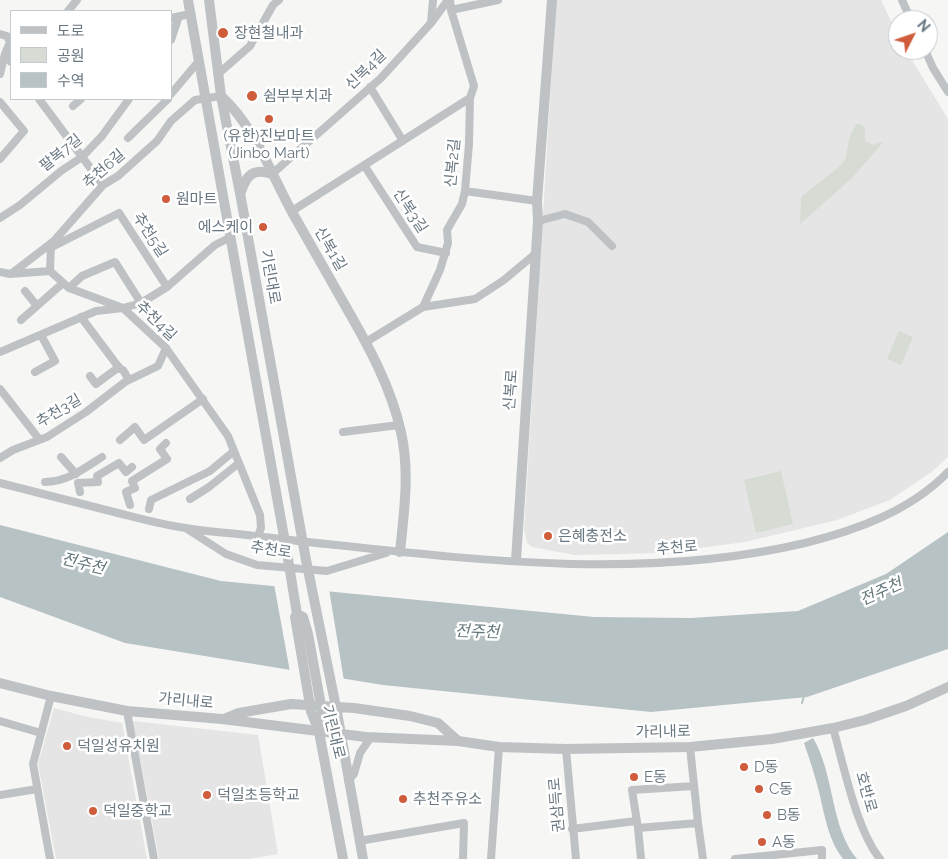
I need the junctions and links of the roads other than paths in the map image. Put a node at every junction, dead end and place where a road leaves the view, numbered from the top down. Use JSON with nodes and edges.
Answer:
{"nodes":[{"id":1,"x":77,"y":0,"type":"edge"},
{"id":2,"x":188,"y":0,"type":"edge"},
{"id":3,"x":209,"y":0,"type":"edge"},
{"id":4,"x":279,"y":0,"type":"edge"},
{"id":5,"x":433,"y":0,"type":"edge"},
{"id":6,"x":449,"y":0,"type":"edge"},
{"id":7,"x":498,"y":0,"type":"edge"},
{"id":8,"x":552,"y":0,"type":"edge"},
{"id":9,"x":69,"y":10,"type":"edge"},
{"id":10,"x":451,"y":10,"type":"junction"},
{"id":11,"x":180,"y":16,"type":"edge"},
{"id":12,"x":431,"y":23,"type":"junction"},
{"id":13,"x":0,"y":34,"type":"edge"},
{"id":14,"x":172,"y":37,"type":"edge"},
{"id":15,"x":10,"y":40,"type":"edge"},
{"id":16,"x":10,"y":44,"type":"edge"},
{"id":17,"x":5,"y":54,"type":"junction"},
{"id":18,"x":929,"y":60,"type":"edge"},
{"id":19,"x":10,"y":61,"type":"edge"},
{"id":20,"x":198,"y":62,"type":"junction"},
{"id":21,"x":0,"y":74,"type":"edge"},
{"id":22,"x":218,"y":74,"type":"junction"},
{"id":23,"x":370,"y":87,"type":"junction"},
{"id":24,"x":948,"y":92,"type":"edge"},
{"id":25,"x":172,"y":93,"type":"edge"},
{"id":26,"x":221,"y":96,"type":"junction"},
{"id":27,"x":206,"y":98,"type":"junction"},
{"id":28,"x":470,"y":98,"type":"junction"},
{"id":29,"x":39,"y":100,"type":"edge"},
{"id":30,"x":80,"y":100,"type":"edge"},
{"id":31,"x":126,"y":100,"type":"edge"},
{"id":32,"x":167,"y":100,"type":"edge"},
{"id":33,"x":0,"y":102,"type":"edge"},
{"id":34,"x":73,"y":106,"type":"dead end"},
{"id":35,"x":128,"y":138,"type":"dead end"},
{"id":36,"x":403,"y":141,"type":"junction"},
{"id":37,"x":82,"y":157,"type":"junction"},
{"id":38,"x":0,"y":158,"type":"edge"},
{"id":39,"x":364,"y":166,"type":"junction"},
{"id":40,"x":272,"y":174,"type":"junction"},
{"id":41,"x":103,"y":185,"type":"junction"},
{"id":42,"x":465,"y":191,"type":"junction"},
{"id":43,"x":240,"y":193,"type":"junction"},
{"id":44,"x":537,"y":201,"type":"junction"},
{"id":45,"x":292,"y":211,"type":"junction"},
{"id":46,"x":0,"y":218,"type":"edge"},
{"id":47,"x":538,"y":221,"type":"junction"},
{"id":48,"x":231,"y":237,"type":"junction"},
{"id":49,"x":50,"y":246,"type":"junction"},
{"id":50,"x":612,"y":246,"type":"dead end"},
{"id":51,"x":446,"y":253,"type":"junction"},
{"id":52,"x":535,"y":254,"type":"junction"},
{"id":53,"x":50,"y":271,"type":"junction"},
{"id":54,"x":3,"y":273,"type":"edge"},
{"id":55,"x":63,"y":282,"type":"junction"},
{"id":56,"x":167,"y":287,"type":"junction"},
{"id":57,"x":69,"y":288,"type":"junction"},
{"id":58,"x":25,"y":291,"type":"dead end"},
{"id":59,"x":141,"y":303,"type":"junction"},
{"id":60,"x":37,"y":306,"type":"junction"},
{"id":61,"x":423,"y":307,"type":"junction"},
{"id":62,"x":123,"y":308,"type":"junction"},
{"id":63,"x":81,"y":317,"type":"junction"},
{"id":64,"x":21,"y":320,"type":"dead end"},
{"id":65,"x":41,"y":335,"type":"junction"},
{"id":66,"x":366,"y":342,"type":"junction"},
{"id":67,"x":166,"y":348,"type":"junction"},
{"id":68,"x":0,"y":352,"type":"edge"},
{"id":69,"x":119,"y":368,"type":"junction"},
{"id":70,"x":35,"y":372,"type":"dead end"},
{"id":71,"x":90,"y":376,"type":"dead end"},
{"id":72,"x":129,"y":380,"type":"junction"},
{"id":73,"x":0,"y":390,"type":"edge"},
{"id":74,"x":203,"y":399,"type":"junction"},
{"id":75,"x":399,"y":425,"type":"junction"},
{"id":76,"x":343,"y":432,"type":"dead end"},
{"id":77,"x":39,"y":439,"type":"junction"},
{"id":78,"x":120,"y":440,"type":"dead end"},
{"id":79,"x":166,"y":443,"type":"dead end"},
{"id":80,"x":234,"y":451,"type":"junction"},
{"id":81,"x":102,"y":456,"type":"dead end"},
{"id":82,"x":61,"y":457,"type":"dead end"},
{"id":83,"x":0,"y":458,"type":"edge"},
{"id":84,"x":239,"y":463,"type":"junction"},
{"id":85,"x":132,"y":467,"type":"dead end"},
{"id":86,"x":948,"y":472,"type":"edge"},
{"id":87,"x":76,"y":474,"type":"junction"},
{"id":88,"x":45,"y":482,"type":"dead end"},
{"id":89,"x":0,"y":483,"type":"edge"},
{"id":90,"x":80,"y":492,"type":"dead end"},
{"id":91,"x":190,"y":499,"type":"dead end"},
{"id":92,"x":130,"y":505,"type":"dead end"},
{"id":93,"x":149,"y":509,"type":"dead end"},
{"id":94,"x":185,"y":528,"type":"junction"},
{"id":95,"x":260,"y":532,"type":"junction"},
{"id":96,"x":284,"y":540,"type":"junction"},
{"id":97,"x":303,"y":542,"type":"junction"},
{"id":98,"x":389,"y":552,"type":"junction"},
{"id":99,"x":400,"y":552,"type":"junction"},
{"id":100,"x":516,"y":560,"type":"junction"},
{"id":101,"x":297,"y":614,"type":"junction"},
{"id":102,"x":0,"y":684,"type":"edge"},
{"id":103,"x":948,"y":687,"type":"edge"},
{"id":104,"x":51,"y":696,"type":"junction"},
{"id":105,"x":127,"y":711,"type":"junction"},
{"id":106,"x":222,"y":719,"type":"junction"},
{"id":107,"x":0,"y":721,"type":"edge"},
{"id":108,"x":833,"y":728,"type":"junction"},
{"id":109,"x":319,"y":732,"type":"junction"},
{"id":110,"x":41,"y":733,"type":"junction"},
{"id":111,"x":341,"y":734,"type":"junction"},
{"id":112,"x":371,"y":737,"type":"junction"},
{"id":113,"x":458,"y":741,"type":"junction"},
{"id":114,"x":499,"y":747,"type":"junction"},
{"id":115,"x":690,"y":747,"type":"junction"},
{"id":116,"x":566,"y":749,"type":"junction"},
{"id":117,"x":348,"y":781,"type":"junction"},
{"id":118,"x":694,"y":786,"type":"junction"},
{"id":119,"x":37,"y":789,"type":"junction"},
{"id":120,"x":0,"y":795,"type":"edge"},
{"id":121,"x":698,"y":823,"type":"junction"},
{"id":122,"x":637,"y":824,"type":"junction"},
{"id":123,"x":572,"y":829,"type":"junction"},
{"id":124,"x":360,"y":842,"type":"junction"},
{"id":125,"x":784,"y":856,"type":"edge"},
{"id":126,"x":744,"y":858,"type":"edge"},
{"id":127,"x":50,"y":859,"type":"edge"},
{"id":128,"x":154,"y":859,"type":"edge"},
{"id":129,"x":343,"y":859,"type":"edge"},
{"id":130,"x":363,"y":859,"type":"edge"},
{"id":131,"x":463,"y":859,"type":"edge"},
{"id":132,"x":490,"y":859,"type":"edge"},
{"id":133,"x":576,"y":859,"type":"edge"},
{"id":134,"x":640,"y":859,"type":"edge"},
{"id":135,"x":703,"y":859,"type":"edge"},
{"id":136,"x":735,"y":859,"type":"edge"},
{"id":137,"x":822,"y":859,"type":"edge"},
{"id":138,"x":880,"y":859,"type":"edge"}],
"edges":[{"from":1,"to":9,"type":"street"},
{"from":2,"to":11,"type":"street","name":"기린대로"},
{"from":3,"to":22,"type":"street","name":"기린대로"},
{"from":4,"to":22,"type":"street"},
{"from":5,"to":12,"type":"street"},
{"from":6,"to":10,"type":"street","name":"신복2길"},
{"from":6,"to":12,"type":"street","name":"신복4길"},
{"from":7,"to":10,"type":"street"},
{"from":8,"to":44,"type":"street","name":"신복로"},
{"from":10,"to":28,"type":"street","name":"신복2길"},
{"from":11,"to":14,"type":"street"},
{"from":11,"to":20,"type":"street","name":"기린대로"},
{"from":12,"to":23,"type":"street","name":"신복4길"},
{"from":13,"to":15,"type":"street"},
{"from":16,"to":17,"type":"street"},
{"from":17,"to":19,"type":"street"},
{"from":17,"to":21,"type":"street"},
{"from":18,"to":24,"type":"street"},
{"from":20,"to":25,"type":"street"},
{"from":20,"to":27,"type":"street","name":"기린대로"},
{"from":22,"to":26,"type":"street","name":"기린대로"},
{"from":23,"to":36,"type":"street"},
{"from":23,"to":40,"type":"street","name":"신복4길"},
{"from":26,"to":27,"type":"street","name":"추천6길"},
{"from":26,"to":40,"type":"street","name":"신복1길"},
{"from":26,"to":43,"type":"street","name":"기린대로"},
{"from":27,"to":41,"type":"street","name":"추천6길"},
{"from":27,"to":48,"type":"street","name":"기린대로"},
{"from":28,"to":36,"type":"street"},
{"from":28,"to":42,"type":"street","name":"신복2길"},
{"from":29,"to":37,"type":"street"},
{"from":30,"to":34,"type":"street"},
{"from":31,"to":37,"type":"street","name":"팔복7길"},
{"from":32,"to":35,"type":"street"},
{"from":33,"to":38,"type":"street"},
{"from":36,"to":39,"type":"street"},
{"from":37,"to":41,"type":"street"},
{"from":37,"to":46,"type":"street","name":"팔복7길"},
{"from":39,"to":45,"type":"street"},
{"from":39,"to":51,"type":"street","name":"신복3길"},
{"from":40,"to":43,"type":"street"},
{"from":40,"to":45,"type":"street","name":"신복1길"},
{"from":41,"to":49,"type":"street","name":"추천6길"},
{"from":42,"to":44,"type":"street"},
{"from":42,"to":51,"type":"street","name":"신복2길"},
{"from":43,"to":97,"type":"street","name":"기린대로"},
{"from":44,"to":47,"type":"street","name":"신복로"},
{"from":45,"to":66,"type":"street","name":"신복1길"},
{"from":47,"to":50,"type":"street"},
{"from":47,"to":52,"type":"street","name":"신복로"},
{"from":48,"to":56,"type":"street"},
{"from":48,"to":96,"type":"street","name":"기린대로"},
{"from":49,"to":53,"type":"street"},
{"from":49,"to":54,"type":"street","name":"추천6길"},
{"from":49,"to":56,"type":"street","name":"추천5길"},
{"from":51,"to":61,"type":"street","name":"신복2길"},
{"from":52,"to":61,"type":"street"},
{"from":52,"to":100,"type":"street","name":"신복로"},
{"from":53,"to":54,"type":"street"},
{"from":53,"to":55,"type":"street","name":"추천4길"},
{"from":55,"to":57,"type":"street","name":"추천4길"},
{"from":55,"to":60,"type":"street"},
{"from":56,"to":59,"type":"street"},
{"from":57,"to":59,"type":"street"},
{"from":57,"to":62,"type":"street","name":"추천4길"},
{"from":58,"to":60,"type":"street"},
{"from":59,"to":62,"type":"street"},
{"from":60,"to":64,"type":"street"},
{"from":61,"to":66,"type":"street"},
{"from":62,"to":63,"type":"street"},
{"from":62,"to":67,"type":"street","name":"추천4길"},
{"from":63,"to":65,"type":"street"},
{"from":63,"to":69,"type":"street"},
{"from":65,"to":68,"type":"street"},
{"from":65,"to":70,"type":"street"},
{"from":66,"to":75,"type":"street","name":"신복1길"},
{"from":67,"to":72,"type":"street","name":"추천3길"},
{"from":67,"to":74,"type":"street","name":"추천4길"},
{"from":69,"to":71,"type":"street","name":"추천3길"},
{"from":69,"to":72,"type":"street"},
{"from":72,"to":77,"type":"street","name":"추천3길"},
{"from":73,"to":77,"type":"street"},
{"from":74,"to":78,"type":"street"},
{"from":74,"to":80,"type":"street","name":"추천4길"},
{"from":75,"to":76,"type":"street"},
{"from":75,"to":99,"type":"street","name":"신복1길"},
{"from":77,"to":83,"type":"street","name":"추천3길"},
{"from":79,"to":92,"type":"street"},
{"from":80,"to":84,"type":"street","name":"추천4길"},
{"from":80,"to":93,"type":"street"},
{"from":81,"to":87,"type":"street"},
{"from":82,"to":87,"type":"street"},
{"from":84,"to":91,"type":"street"},
{"from":84,"to":95,"type":"street","name":"추천4길"},
{"from":85,"to":90,"type":"street"},
{"from":86,"to":100,"type":"street","name":"추천로"},
{"from":87,"to":88,"type":"street"},
{"from":89,"to":94,"type":"street","name":"추천로"},
{"from":94,"to":95,"type":"street","name":"추천로"},
{"from":94,"to":98,"type":"street","name":"추천로"},
{"from":95,"to":96,"type":"street","name":"추천로"},
{"from":96,"to":97,"type":"street","name":"추천로"},
{"from":96,"to":101,"type":"street","name":"기린대로","bridge":true},
{"from":97,"to":98,"type":"street","name":"추천로"},
{"from":97,"to":111,"type":"street","name":"기린대로","bridge":true},
{"from":98,"to":99,"type":"street","name":"추천로"},
{"from":99,"to":100,"type":"street","name":"추천로"},
{"from":101,"to":109,"type":"street","name":"기린대로","bridge":true},
{"from":101,"to":111,"type":"street","name":"기린대로","bridge":true},
{"from":102,"to":104,"type":"street","name":"가리내로"},
{"from":103,"to":108,"type":"street","name":"가리내로"},
{"from":104,"to":105,"type":"street","name":"가리내로"},
{"from":104,"to":110,"type":"street"},
{"from":105,"to":106,"type":"street","name":"가리내로"},
{"from":105,"to":128,"type":"street"},
{"from":106,"to":109,"type":"street","name":"가리내로"},
{"from":106,"to":113,"type":"street"},
{"from":107,"to":110,"type":"street"},
{"from":108,"to":115,"type":"street","name":"가리내로"},
{"from":108,"to":138,"type":"street","name":"호반로"},
{"from":109,"to":111,"type":"street","name":"가리내로"},
{"from":109,"to":129,"type":"street","name":"기린대로"},
{"from":110,"to":119,"type":"street"},
{"from":111,"to":112,"type":"street","name":"가리내로"},
{"from":111,"to":117,"type":"street","name":"기린대로"},
{"from":112,"to":113,"type":"street","name":"가리내로"},
{"from":112,"to":117,"type":"street"},
{"from":113,"to":114,"type":"street","name":"가리내로"},
{"from":114,"to":116,"type":"street","name":"가리내로"},
{"from":114,"to":132,"type":"street"},
{"from":115,"to":116,"type":"street","name":"가리내로"},
{"from":115,"to":118,"type":"street"},
{"from":116,"to":123,"type":"street","name":"권삼득로"},
{"from":117,"to":124,"type":"street","name":"기린대로"},
{"from":118,"to":121,"type":"street"},
{"from":118,"to":122,"type":"street"},
{"from":119,"to":120,"type":"street"},
{"from":119,"to":127,"type":"street"},
{"from":121,"to":122,"type":"street"},
{"from":121,"to":135,"type":"street"},
{"from":122,"to":123,"type":"street"},
{"from":122,"to":134,"type":"street"},
{"from":123,"to":133,"type":"street","name":"권삼득로"},
{"from":124,"to":130,"type":"street","name":"기린대로"},
{"from":124,"to":131,"type":"street"},
{"from":125,"to":126,"type":"street"},
{"from":125,"to":137,"type":"street"},
{"from":126,"to":136,"type":"street"}]}
